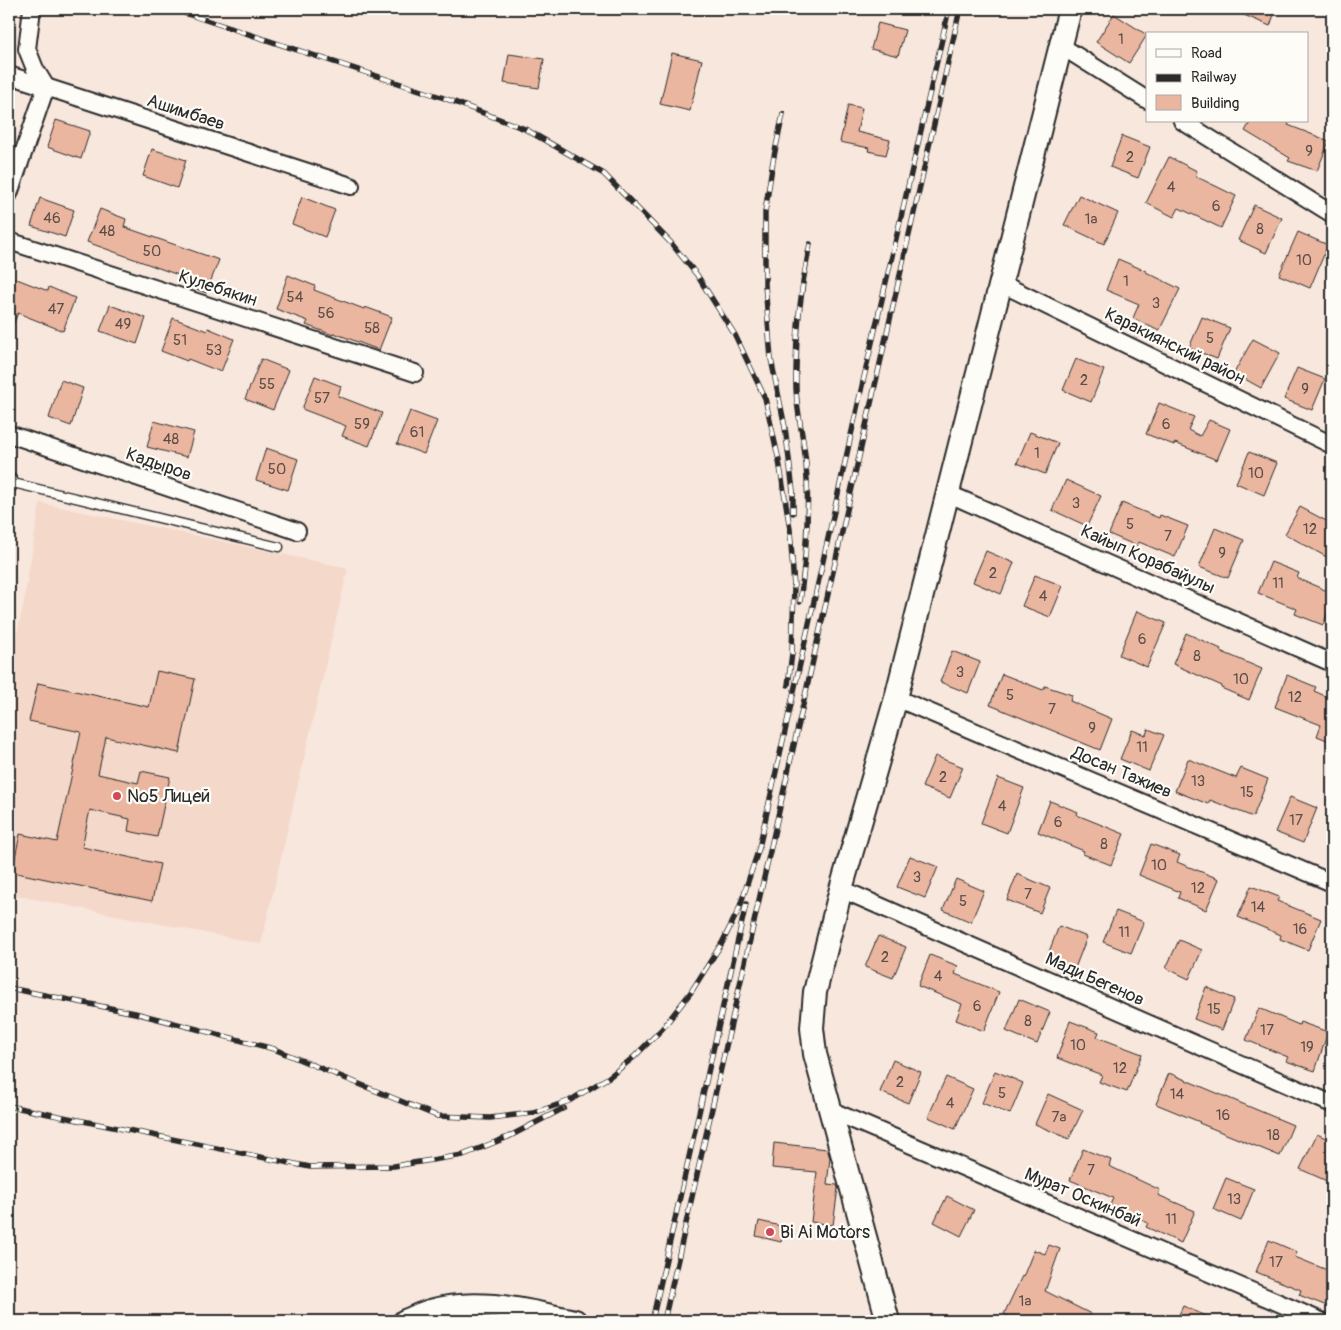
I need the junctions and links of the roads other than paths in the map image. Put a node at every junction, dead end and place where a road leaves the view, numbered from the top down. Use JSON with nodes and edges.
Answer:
{"nodes":[{"id":1,"x":32,"y":9,"type":"edge"},
{"id":2,"x":1070,"y":9,"type":"edge"},
{"id":3,"x":1060,"y":46,"type":"junction"},
{"id":4,"x":9,"y":75,"type":"edge"},
{"id":5,"x":46,"y":87,"type":"junction"},
{"id":6,"x":1146,"y":99,"type":"edge"},
{"id":7,"x":1184,"y":122,"type":"edge"},
{"id":8,"x":351,"y":186,"type":"dead end"},
{"id":9,"x":9,"y":194,"type":"edge"},
{"id":10,"x":1332,"y":214,"type":"edge"},
{"id":11,"x":9,"y":241,"type":"edge"},
{"id":12,"x":1000,"y":283,"type":"junction"},
{"id":13,"x":415,"y":373,"type":"dead end"},
{"id":14,"x":9,"y":434,"type":"edge"},
{"id":15,"x":1332,"y":445,"type":"edge"},
{"id":16,"x":9,"y":483,"type":"edge"},
{"id":17,"x":947,"y":493,"type":"junction"},
{"id":18,"x":297,"y":531,"type":"dead end"},
{"id":19,"x":279,"y":547,"type":"dead end"},
{"id":20,"x":1332,"y":663,"type":"edge"},
{"id":21,"x":896,"y":698,"type":"junction"},
{"id":22,"x":1332,"y":883,"type":"edge"},
{"id":23,"x":841,"y":889,"type":"junction"},
{"id":24,"x":1332,"y":1104,"type":"edge"},
{"id":25,"x":830,"y":1110,"type":"junction"},
{"id":26,"x":464,"y":1313,"type":"edge"},
{"id":27,"x":405,"y":1321,"type":"edge"},
{"id":28,"x":574,"y":1321,"type":"edge"},
{"id":29,"x":888,"y":1321,"type":"edge"},
{"id":30,"x":1321,"y":1321,"type":"edge"}],
"edges":[{"from":1,"to":5,"type":"street"},
{"from":2,"to":3,"type":"street"},
{"from":3,"to":6,"type":"street"},
{"from":3,"to":12,"type":"street"},
{"from":4,"to":5,"type":"street","name":"Ашимбаев"},
{"from":5,"to":8,"type":"street","name":"Ашимбаев"},
{"from":5,"to":9,"type":"street"},
{"from":7,"to":10,"type":"street"},
{"from":11,"to":13,"type":"street","name":"Кулебякин"},
{"from":12,"to":15,"type":"street","name":"Каракиянский район"},
{"from":12,"to":17,"type":"street"},
{"from":14,"to":18,"type":"street","name":"Кадыров"},
{"from":16,"to":19,"type":"lane"},
{"from":17,"to":20,"type":"street","name":"Кайып Корабайулы"},
{"from":17,"to":21,"type":"street"},
{"from":21,"to":22,"type":"street","name":"Досан Тажиев"},
{"from":21,"to":23,"type":"street"},
{"from":23,"to":24,"type":"street","name":"Мади Бегенов"},
{"from":23,"to":25,"type":"street"},
{"from":25,"to":29,"type":"street"},
{"from":25,"to":30,"type":"street","name":"Мурат Оскинбай"},
{"from":26,"to":27,"type":"street"},
{"from":26,"to":28,"type":"street"}]}
